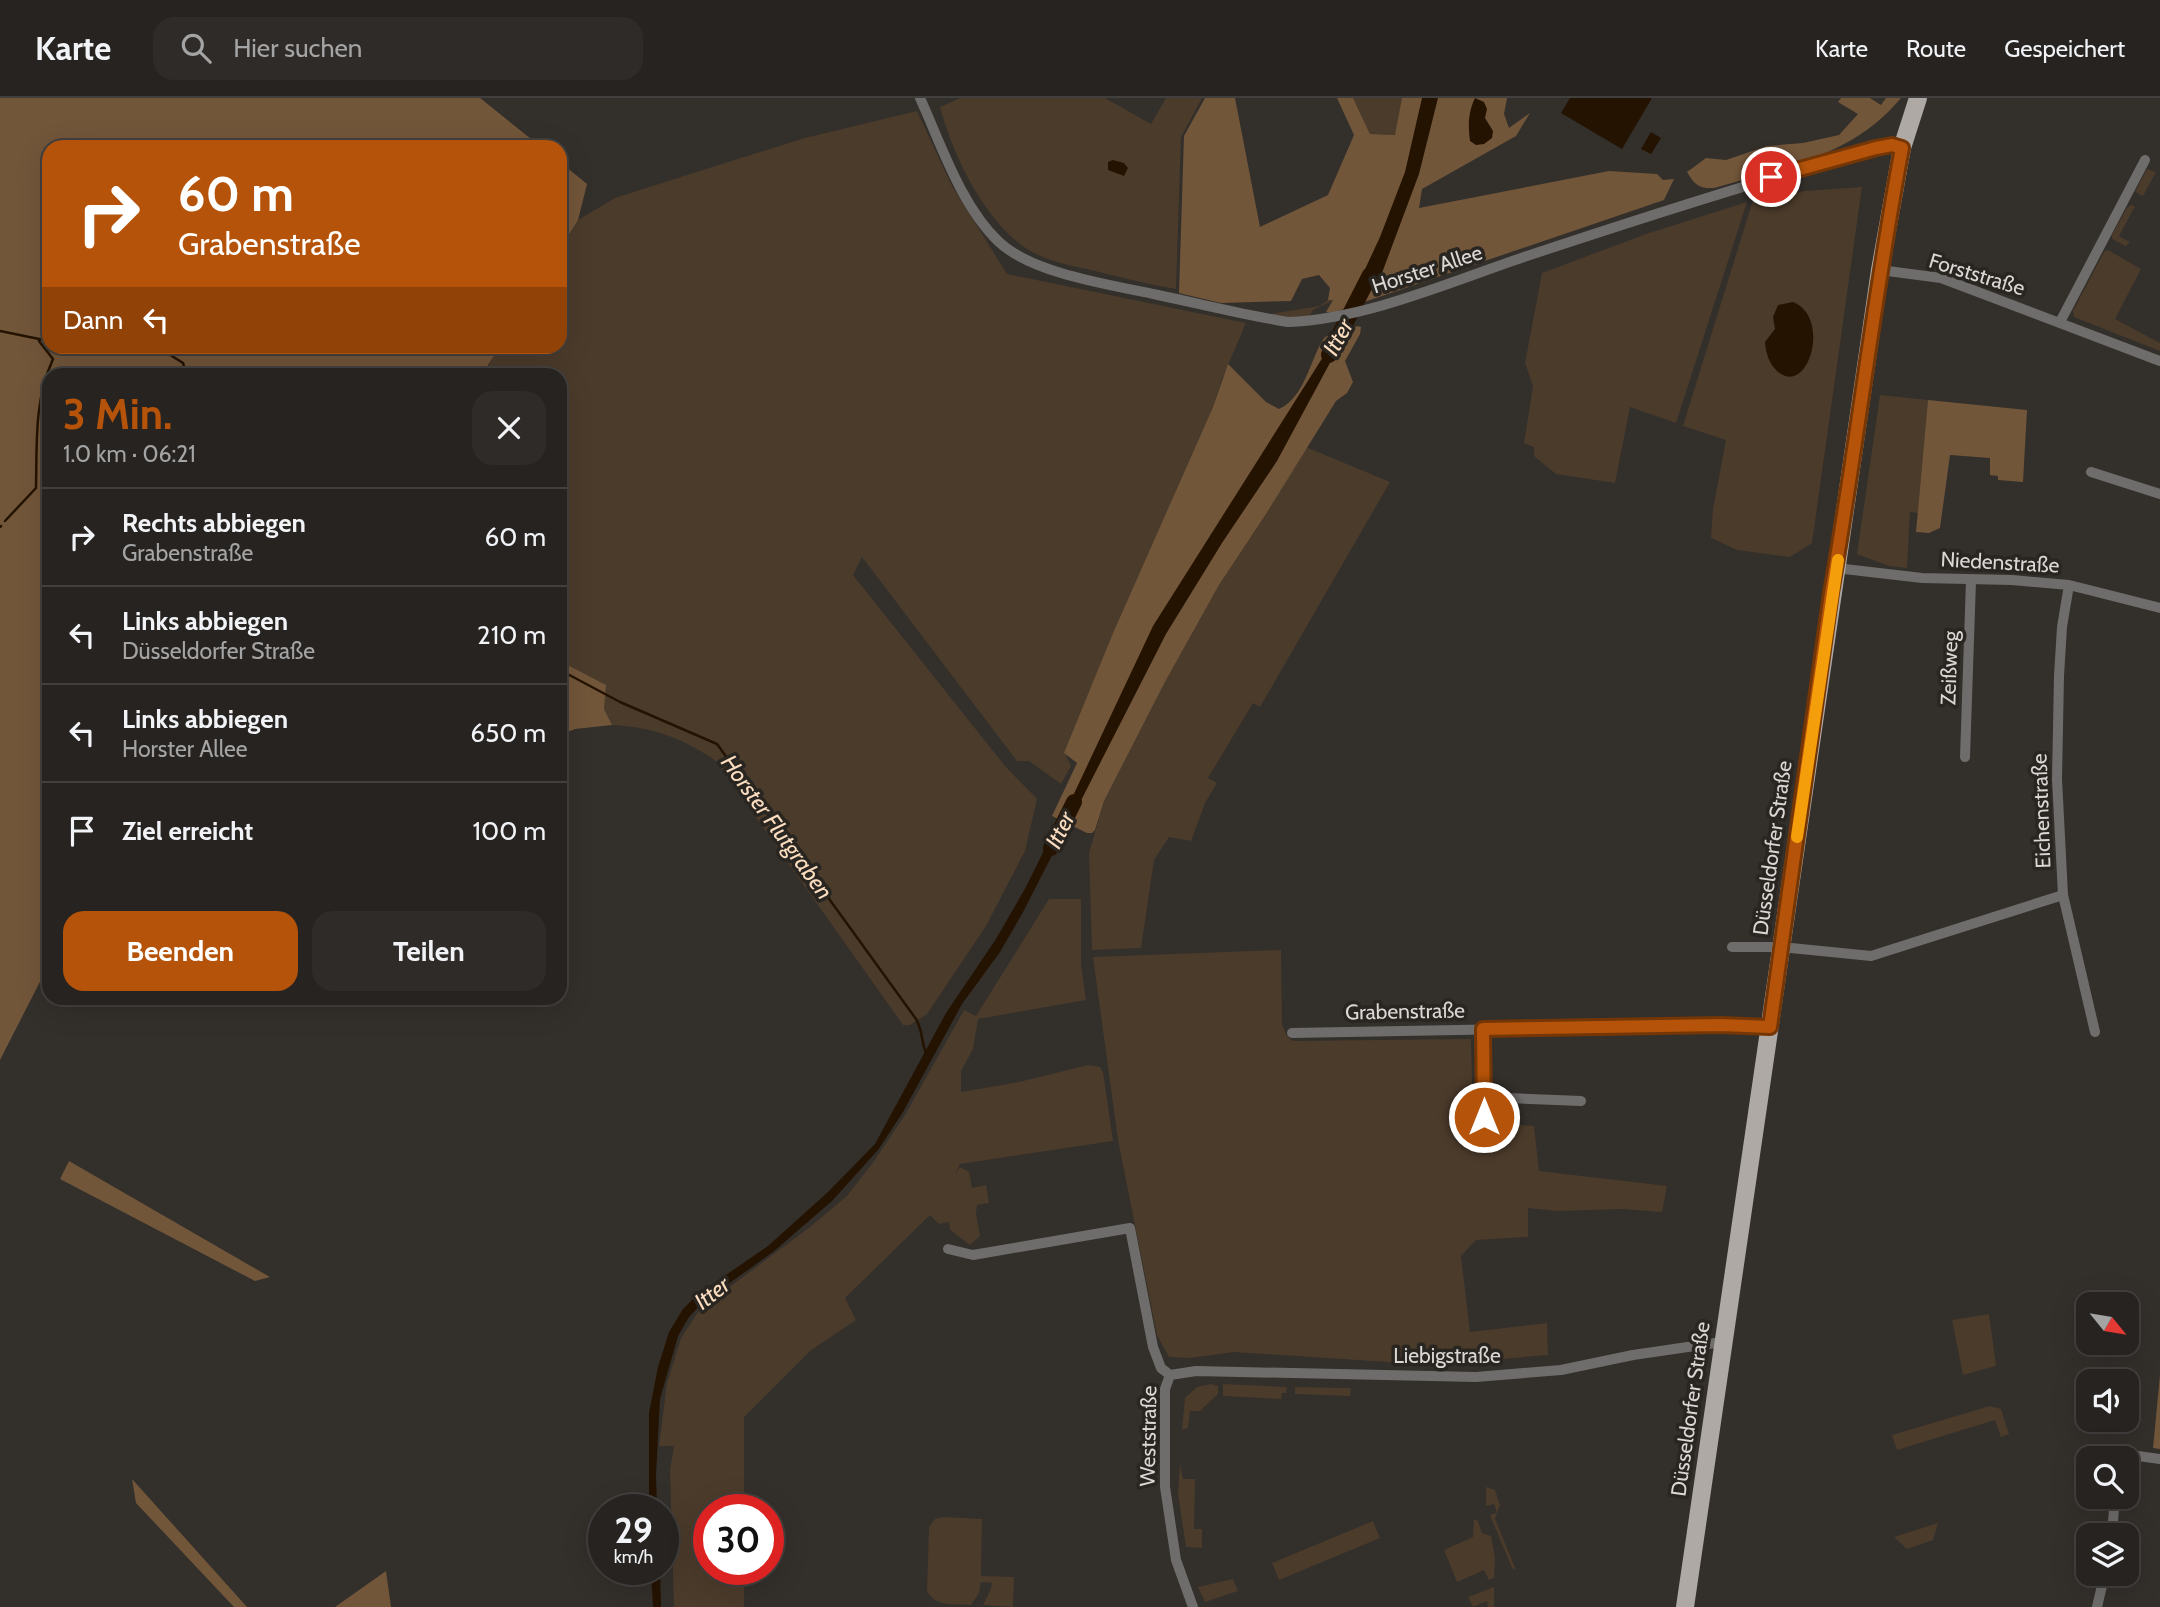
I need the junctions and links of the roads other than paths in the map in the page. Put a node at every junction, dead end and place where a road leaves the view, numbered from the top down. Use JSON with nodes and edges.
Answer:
{"nodes":[{"id":1,"x":920,"y":98,"type":"edge"},
{"id":2,"x":1918,"y":98,"type":"edge"},
{"id":3,"x":1902,"y":148,"type":"junction"},
{"id":4,"x":2145,"y":160,"type":"dead end"},
{"id":5,"x":1880,"y":270,"type":"junction"},
{"id":6,"x":2060,"y":322,"type":"junction"},
{"id":7,"x":2160,"y":361,"type":"edge"},
{"id":8,"x":2091,"y":472,"type":"dead end"},
{"id":9,"x":2160,"y":495,"type":"edge"},
{"id":10,"x":1836,"y":568,"type":"junction"},
{"id":11,"x":1971,"y":580,"type":"junction"},
{"id":12,"x":2069,"y":585,"type":"junction"},
{"id":13,"x":2160,"y":608,"type":"edge"},
{"id":14,"x":1965,"y":757,"type":"dead end"},
{"id":15,"x":2063,"y":895,"type":"junction"},
{"id":16,"x":1732,"y":947,"type":"dead end"},
{"id":17,"x":1781,"y":947,"type":"junction"},
{"id":18,"x":1770,"y":1027,"type":"junction"},
{"id":19,"x":1483,"y":1029,"type":"junction"},
{"id":20,"x":2095,"y":1032,"type":"dead end"},
{"id":21,"x":1292,"y":1033,"type":"dead end"},
{"id":22,"x":1484,"y":1097,"type":"junction"},
{"id":23,"x":1581,"y":1101,"type":"dead end"},
{"id":24,"x":1484,"y":1117,"type":"dead end"},
{"id":25,"x":948,"y":1249,"type":"dead end"},
{"id":26,"x":1722,"y":1342,"type":"junction"},
{"id":27,"x":1170,"y":1375,"type":"junction"},
{"id":28,"x":2139,"y":1455,"type":"edge"},
{"id":29,"x":2160,"y":1459,"type":"edge"},
{"id":30,"x":2102,"y":1586,"type":"edge"},
{"id":31,"x":1193,"y":1607,"type":"edge"},
{"id":32,"x":1685,"y":1607,"type":"edge"},
{"id":33,"x":2097,"y":1607,"type":"edge"}],
"edges":[{"from":1,"to":3,"type":"street","name":"Horster Allee"},
{"from":2,"to":3,"type":"main road","name":"Düsseldorfer Straße"},
{"from":3,"to":5,"type":"main road","name":"Düsseldorfer Straße"},
{"from":4,"to":6,"type":"street"},
{"from":5,"to":6,"type":"street","name":"Forststraße"},
{"from":5,"to":10,"type":"main road","name":"Düsseldorfer Straße"},
{"from":6,"to":7,"type":"street","name":"Forststraße"},
{"from":8,"to":9,"type":"street"},
{"from":10,"to":11,"type":"street","name":"Niedenstraße"},
{"from":10,"to":17,"type":"main road","name":"Düsseldorfer Straße"},
{"from":11,"to":12,"type":"street","name":"Niedenstraße"},
{"from":11,"to":14,"type":"street","name":"Zeißweg"},
{"from":12,"to":13,"type":"street","name":"Niedenstraße"},
{"from":12,"to":15,"type":"street","name":"Eichenstraße"},
{"from":15,"to":17,"type":"street"},
{"from":15,"to":20,"type":"street","name":"Eichenstraße"},
{"from":16,"to":17,"type":"street"},
{"from":17,"to":18,"type":"main road","name":"Düsseldorfer Straße"},
{"from":18,"to":19,"type":"street","name":"Grabenstraße"},
{"from":18,"to":26,"type":"main road","name":"Düsseldorfer Straße"},
{"from":19,"to":21,"type":"street","name":"Grabenstraße"},
{"from":19,"to":22,"type":"street"},
{"from":22,"to":23,"type":"street"},
{"from":22,"to":24,"type":"street"},
{"from":25,"to":27,"type":"street","name":"Weststraße"},
{"from":26,"to":27,"type":"street","name":"Liebigstraße"},
{"from":26,"to":32,"type":"main road","name":"Düsseldorfer Straße"},
{"from":27,"to":31,"type":"street","name":"Weststraße"},
{"from":28,"to":29,"type":"street"},
{"from":30,"to":33,"type":"street"}]}
